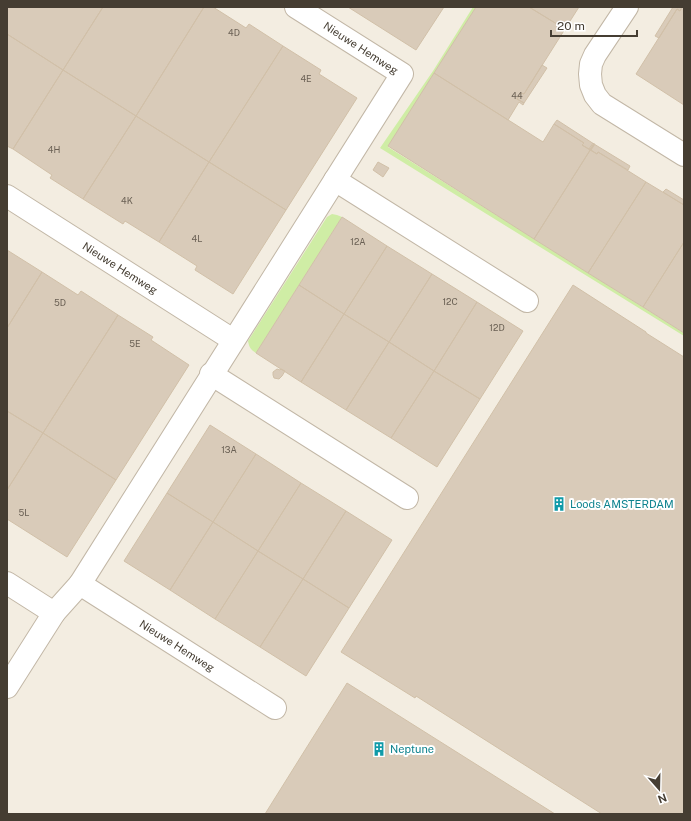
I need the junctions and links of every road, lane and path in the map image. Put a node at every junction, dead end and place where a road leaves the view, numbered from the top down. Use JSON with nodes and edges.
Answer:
{"nodes":[{"id":1,"x":296,"y":7,"type":"edge"},
{"id":2,"x":627,"y":7,"type":"edge"},
{"id":3,"x":684,"y":155,"type":"edge"},
{"id":4,"x":335,"y":180,"type":"junction"},
{"id":5,"x":7,"y":196,"type":"edge"},
{"id":6,"x":527,"y":301,"type":"dead end"},
{"id":7,"x":233,"y":340,"type":"junction"},
{"id":8,"x":211,"y":374,"type":"junction"},
{"id":9,"x":407,"y":498,"type":"dead end"},
{"id":10,"x":7,"y":583,"type":"edge"},
{"id":11,"x":80,"y":584,"type":"junction"},
{"id":12,"x":54,"y":613,"type":"junction"},
{"id":13,"x":7,"y":687,"type":"edge"},
{"id":14,"x":275,"y":708,"type":"dead end"}],
"edges":[{"from":1,"to":4,"type":"street","name":"Nieuwe Hemweg"},
{"from":2,"to":3,"type":"street"},
{"from":4,"to":6,"type":"street"},
{"from":4,"to":7,"type":"street","name":"Nieuwe Hemweg"},
{"from":5,"to":7,"type":"street","name":"Nieuwe Hemweg"},
{"from":7,"to":8,"type":"street","name":"Nieuwe Hemweg"},
{"from":8,"to":9,"type":"street"},
{"from":8,"to":11,"type":"street","name":"Nieuwe Hemweg"},
{"from":10,"to":12,"type":"street"},
{"from":11,"to":12,"type":"street","name":"Nieuwe Hemweg"},
{"from":11,"to":14,"type":"street","name":"Nieuwe Hemweg"},
{"from":12,"to":13,"type":"street","name":"Nieuwe Hemweg"}]}
